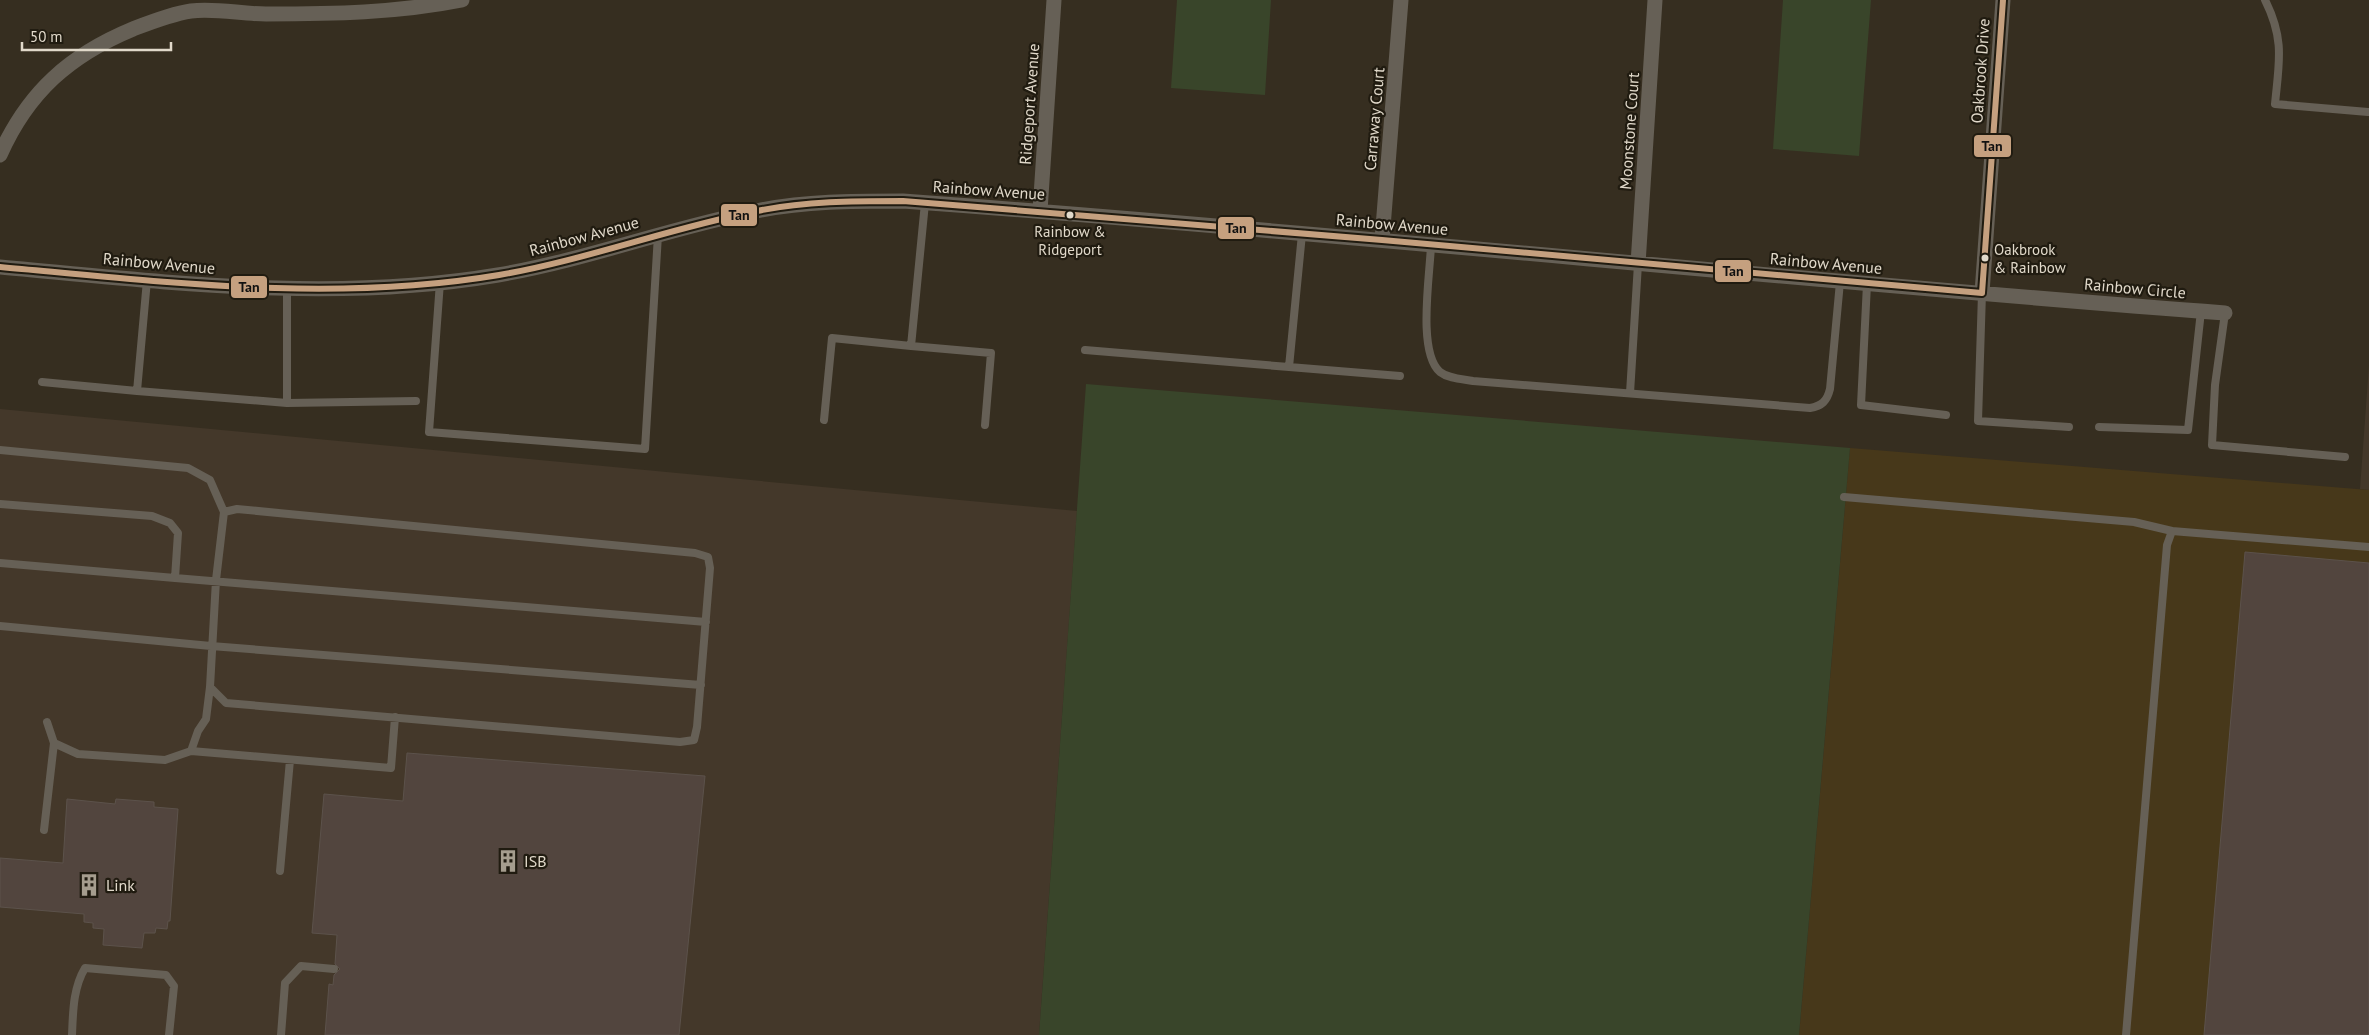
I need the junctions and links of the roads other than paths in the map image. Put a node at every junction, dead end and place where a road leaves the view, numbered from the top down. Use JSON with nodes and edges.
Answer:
{"nodes":[{"id":1,"x":462,"y":0,"type":"edge"},
{"id":2,"x":1054,"y":0,"type":"edge"},
{"id":3,"x":1401,"y":0,"type":"edge"},
{"id":4,"x":1655,"y":0,"type":"edge"},
{"id":5,"x":2003,"y":0,"type":"edge"},
{"id":6,"x":2266,"y":0,"type":"edge"},
{"id":7,"x":2368,"y":112,"type":"edge"},
{"id":8,"x":0,"y":155,"type":"edge"},
{"id":9,"x":925,"y":202,"type":"junction"},
{"id":10,"x":1040,"y":211,"type":"junction"},
{"id":11,"x":658,"y":234,"type":"junction"},
{"id":12,"x":1302,"y":234,"type":"junction"},
{"id":13,"x":1382,"y":240,"type":"junction"},
{"id":14,"x":1431,"y":244,"type":"junction"},
{"id":15,"x":1638,"y":264,"type":"junction"},
{"id":16,"x":0,"y":267,"type":"edge"},
{"id":17,"x":147,"y":280,"type":"junction"},
{"id":18,"x":440,"y":282,"type":"junction"},
{"id":19,"x":1840,"y":282,"type":"junction"},
{"id":20,"x":1867,"y":284,"type":"junction"},
{"id":21,"x":287,"y":289,"type":"junction"},
{"id":22,"x":1982,"y":293,"type":"junction"},
{"id":23,"x":2200,"y":311,"type":"junction"},
{"id":24,"x":2225,"y":313,"type":"joint"},
{"id":25,"x":911,"y":346,"type":"junction"},
{"id":26,"x":1085,"y":350,"type":"dead end"},
{"id":27,"x":1289,"y":367,"type":"junction"},
{"id":28,"x":1400,"y":376,"type":"dead end"},
{"id":29,"x":42,"y":382,"type":"dead end"},
{"id":30,"x":137,"y":391,"type":"junction"},
{"id":31,"x":1630,"y":393,"type":"junction"},
{"id":32,"x":287,"y":402,"type":"junction"},
{"id":33,"x":416,"y":402,"type":"dead end"},
{"id":34,"x":1946,"y":415,"type":"dead end"},
{"id":35,"x":824,"y":420,"type":"dead end"},
{"id":36,"x":985,"y":425,"type":"dead end"},
{"id":37,"x":2068,"y":427,"type":"dead end"},
{"id":38,"x":2099,"y":427,"type":"dead end"},
{"id":39,"x":0,"y":450,"type":"edge"},
{"id":40,"x":2345,"y":457,"type":"dead end"},
{"id":41,"x":1844,"y":497,"type":"dead end"},
{"id":42,"x":0,"y":504,"type":"edge"},
{"id":43,"x":224,"y":512,"type":"junction"},
{"id":44,"x":2172,"y":531,"type":"junction"},
{"id":45,"x":2369,"y":547,"type":"edge"},
{"id":46,"x":0,"y":562,"type":"edge"},
{"id":47,"x":175,"y":578,"type":"junction"},
{"id":48,"x":216,"y":580,"type":"junction"},
{"id":49,"x":706,"y":622,"type":"junction"},
{"id":50,"x":0,"y":626,"type":"edge"},
{"id":51,"x":211,"y":646,"type":"junction"},
{"id":52,"x":701,"y":685,"type":"junction"},
{"id":53,"x":210,"y":688,"type":"junction"},
{"id":54,"x":395,"y":717,"type":"junction"},
{"id":55,"x":47,"y":722,"type":"dead end"},
{"id":56,"x":54,"y":743,"type":"junction"},
{"id":57,"x":191,"y":751,"type":"junction"},
{"id":58,"x":290,"y":760,"type":"junction"},
{"id":59,"x":44,"y":830,"type":"dead end"},
{"id":60,"x":280,"y":871,"type":"dead end"},
{"id":61,"x":334,"y":969,"type":"dead end"},
{"id":62,"x":72,"y":1035,"type":"edge"},
{"id":63,"x":169,"y":1035,"type":"edge"},
{"id":64,"x":281,"y":1035,"type":"edge"},
{"id":65,"x":2126,"y":1035,"type":"edge"}],
"edges":[{"from":1,"to":8,"type":"street"},
{"from":2,"to":10,"type":"street","name":"Ridgeport Avenue"},
{"from":3,"to":13,"type":"street","name":"Carraway Court"},
{"from":4,"to":15,"type":"street","name":"Moonstone Court"},
{"from":5,"to":22,"type":"street","name":"Oakbrook Drive"},
{"from":6,"to":7,"type":"lane"},
{"from":9,"to":10,"type":"street","name":"Rainbow Avenue"},
{"from":9,"to":11,"type":"street","name":"Rainbow Avenue"},
{"from":9,"to":25,"type":"lane"},
{"from":10,"to":12,"type":"street","name":"Rainbow Avenue"},
{"from":11,"to":18,"type":"street","name":"Rainbow Avenue"},
{"from":11,"to":18,"type":"lane"},
{"from":12,"to":13,"type":"street","name":"Rainbow Avenue"},
{"from":12,"to":27,"type":"lane"},
{"from":13,"to":14,"type":"street","name":"Rainbow Avenue"},
{"from":14,"to":15,"type":"street","name":"Rainbow Avenue"},
{"from":14,"to":31,"type":"lane"},
{"from":15,"to":19,"type":"street","name":"Rainbow Avenue"},
{"from":15,"to":31,"type":"lane"},
{"from":16,"to":17,"type":"street","name":"Rainbow Avenue"},
{"from":17,"to":21,"type":"street","name":"Rainbow Avenue"},
{"from":17,"to":30,"type":"lane"},
{"from":18,"to":21,"type":"street","name":"Rainbow Avenue"},
{"from":19,"to":20,"type":"street","name":"Rainbow Avenue"},
{"from":19,"to":31,"type":"lane"},
{"from":20,"to":22,"type":"street","name":"Rainbow Avenue"},
{"from":20,"to":34,"type":"lane"},
{"from":21,"to":32,"type":"lane"},
{"from":22,"to":23,"type":"street","name":"Rainbow Circle"},
{"from":22,"to":37,"type":"lane"},
{"from":23,"to":24,"type":"street","name":"Rainbow Circle"},
{"from":23,"to":38,"type":"lane"},
{"from":24,"to":40,"type":"lane"},
{"from":25,"to":35,"type":"lane"},
{"from":25,"to":36,"type":"lane"},
{"from":26,"to":27,"type":"lane"},
{"from":27,"to":28,"type":"lane"},
{"from":29,"to":30,"type":"lane"},
{"from":30,"to":32,"type":"lane"},
{"from":32,"to":33,"type":"lane"},
{"from":39,"to":43,"type":"lane"},
{"from":41,"to":44,"type":"lane"},
{"from":42,"to":47,"type":"lane"},
{"from":43,"to":48,"type":"lane"},
{"from":43,"to":49,"type":"lane"},
{"from":44,"to":45,"type":"lane"},
{"from":44,"to":65,"type":"lane"},
{"from":46,"to":47,"type":"lane"},
{"from":47,"to":48,"type":"lane"},
{"from":48,"to":49,"type":"lane"},
{"from":48,"to":51,"type":"lane"},
{"from":49,"to":52,"type":"lane"},
{"from":50,"to":51,"type":"lane"},
{"from":51,"to":52,"type":"lane"},
{"from":51,"to":53,"type":"lane"},
{"from":52,"to":54,"type":"lane"},
{"from":53,"to":54,"type":"lane"},
{"from":53,"to":57,"type":"lane"},
{"from":54,"to":58,"type":"lane"},
{"from":55,"to":56,"type":"lane"},
{"from":56,"to":57,"type":"lane"},
{"from":56,"to":59,"type":"lane"},
{"from":57,"to":58,"type":"lane"},
{"from":58,"to":60,"type":"lane"},
{"from":61,"to":64,"type":"lane"},
{"from":62,"to":63,"type":"lane"}]}
